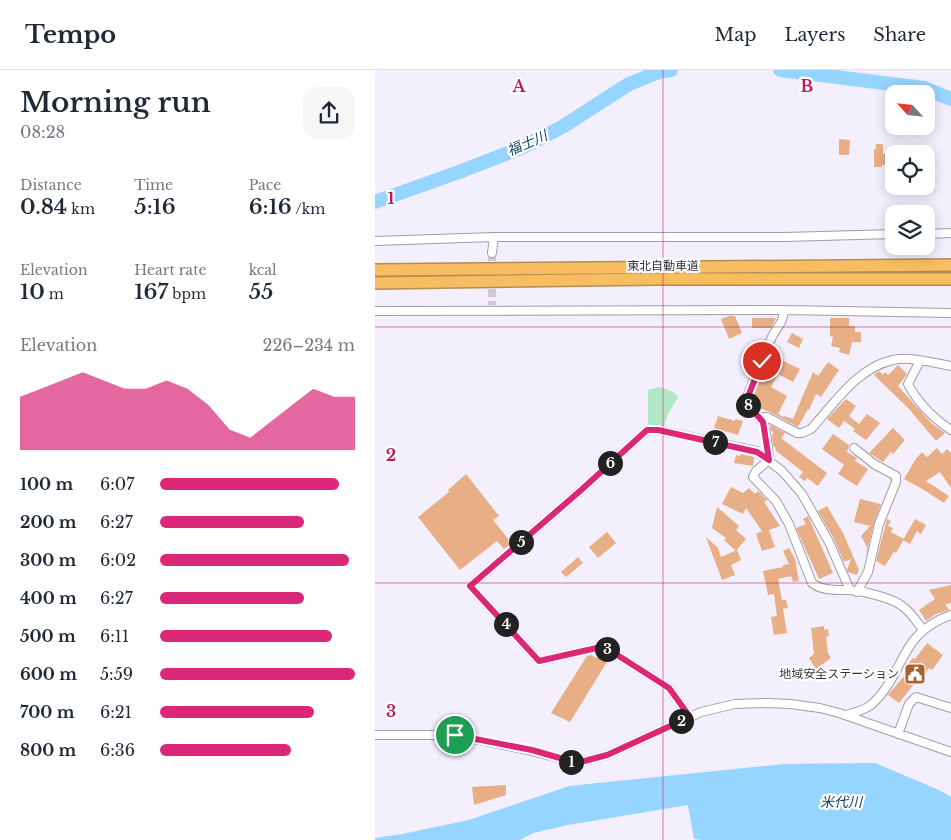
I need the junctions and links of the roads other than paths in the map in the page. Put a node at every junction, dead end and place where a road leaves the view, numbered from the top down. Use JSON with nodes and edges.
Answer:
{"nodes":[{"id":1,"x":951,"y":233,"type":"edge"},
{"id":2,"x":885,"y":234,"type":"edge"},
{"id":3,"x":935,"y":234,"type":"edge"},
{"id":4,"x":494,"y":236,"type":"junction"},
{"id":5,"x":375,"y":241,"type":"edge"},
{"id":6,"x":492,"y":253,"type":"tunnel mouth"},
{"id":7,"x":951,"y":265,"type":"edge"},
{"id":8,"x":375,"y":270,"type":"edge"},
{"id":9,"x":951,"y":279,"type":"edge"},
{"id":10,"x":375,"y":283,"type":"edge"},
{"id":11,"x":784,"y":310,"type":"junction"},
{"id":12,"x":375,"y":311,"type":"edge"},
{"id":13,"x":951,"y":313,"type":"edge"},
{"id":14,"x":920,"y":361,"type":"junction"},
{"id":15,"x":951,"y":366,"type":"edge"},
{"id":16,"x":759,"y":418,"type":"junction"},
{"id":17,"x":951,"y":430,"type":"edge"},
{"id":18,"x":854,"y":448,"type":"dead end"},
{"id":19,"x":769,"y":460,"type":"junction"},
{"id":20,"x":854,"y":591,"type":"junction"},
{"id":21,"x":951,"y":615,"type":"edge"},
{"id":22,"x":923,"y":630,"type":"junction"},
{"id":23,"x":951,"y":708,"type":"edge"},
{"id":24,"x":846,"y":715,"type":"junction"},
{"id":25,"x":690,"y":717,"type":"junction"},
{"id":26,"x":375,"y":734,"type":"edge"},
{"id":27,"x":898,"y":734,"type":"junction"},
{"id":28,"x":951,"y":752,"type":"edge"}],
"edges":[{"from":1,"to":3,"type":"street"},
{"from":2,"to":4,"type":"street"},
{"from":4,"to":5,"type":"street"},
{"from":4,"to":6,"type":"street"},
{"from":7,"to":8,"type":"highway","name":"東北自動車道"},
{"from":9,"to":10,"type":"highway","name":"東北自動車道"},
{"from":11,"to":12,"type":"street"},
{"from":11,"to":13,"type":"street"},
{"from":11,"to":16,"type":"street"},
{"from":14,"to":15,"type":"street"},
{"from":14,"to":16,"type":"street"},
{"from":14,"to":17,"type":"street"},
{"from":16,"to":19,"type":"street"},
{"from":18,"to":20,"type":"street"},
{"from":19,"to":20,"type":"street"},
{"from":19,"to":20,"type":"street"},
{"from":19,"to":25,"type":"street"},
{"from":20,"to":22,"type":"street"},
{"from":21,"to":22,"type":"street"},
{"from":22,"to":24,"type":"street"},
{"from":23,"to":27,"type":"street"},
{"from":24,"to":25,"type":"street"},
{"from":24,"to":27,"type":"street"},
{"from":25,"to":26,"type":"street"},
{"from":27,"to":28,"type":"street"}]}
